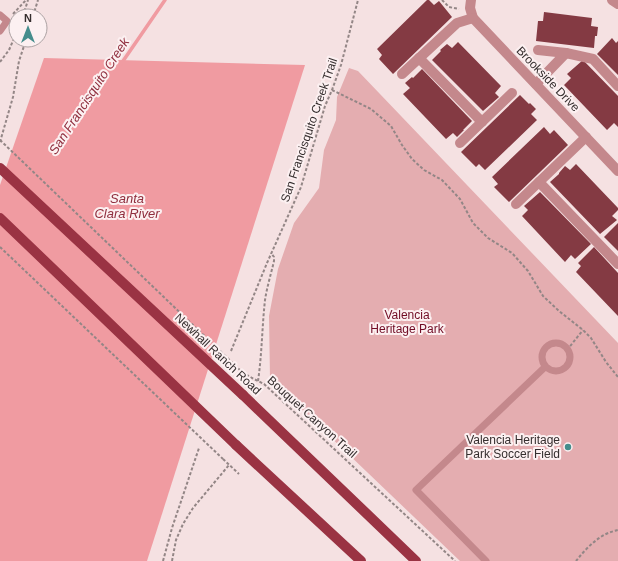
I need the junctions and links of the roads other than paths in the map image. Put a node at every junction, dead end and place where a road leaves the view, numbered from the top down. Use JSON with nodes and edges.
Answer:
{"nodes":[{"id":1,"x":612,"y":0,"type":"edge"},
{"id":2,"x":618,"y":4,"type":"edge"},
{"id":3,"x":471,"y":9,"type":"edge"},
{"id":4,"x":0,"y":15,"type":"edge"},
{"id":5,"x":0,"y":30,"type":"edge"},
{"id":6,"x":538,"y":50,"type":"dead end"},
{"id":7,"x":566,"y":53,"type":"junction"},
{"id":8,"x":419,"y":58,"type":"junction"},
{"id":9,"x":402,"y":74,"type":"dead end"},
{"id":10,"x":536,"y":84,"type":"junction"},
{"id":11,"x":618,"y":86,"type":"edge"},
{"id":12,"x":512,"y":93,"type":"dead end"},
{"id":13,"x":482,"y":122,"type":"junction"},
{"id":14,"x":586,"y":137,"type":"junction"},
{"id":15,"x":460,"y":143,"type":"dead end"},
{"id":16,"x":0,"y":168,"type":"edge"},
{"id":17,"x":618,"y":171,"type":"edge"},
{"id":18,"x":539,"y":182,"type":"junction"},
{"id":19,"x":516,"y":204,"type":"dead end"},
{"id":20,"x":0,"y":218,"type":"edge"},
{"id":21,"x":618,"y":264,"type":"edge"},
{"id":22,"x":545,"y":367,"type":"junction"},
{"id":23,"x":361,"y":561,"type":"edge"},
{"id":24,"x":416,"y":561,"type":"edge"},
{"id":25,"x":486,"y":561,"type":"edge"}],
"edges":[{"from":1,"to":2,"type":"street"},
{"from":3,"to":8,"type":"street"},
{"from":3,"to":10,"type":"street","name":"Brookside Drive"},
{"from":4,"to":5,"type":"lane"},
{"from":6,"to":7,"type":"street"},
{"from":7,"to":10,"type":"street"},
{"from":7,"to":11,"type":"street"},
{"from":8,"to":9,"type":"street"},
{"from":8,"to":13,"type":"street"},
{"from":10,"to":14,"type":"street","name":"Brookside Drive"},
{"from":12,"to":13,"type":"street"},
{"from":13,"to":15,"type":"street"},
{"from":14,"to":17,"type":"street","name":"Brookside Drive"},
{"from":14,"to":18,"type":"street"},
{"from":16,"to":24,"type":"main road","name":"Newhall Ranch Road","bridge":true},
{"from":18,"to":19,"type":"street"},
{"from":18,"to":21,"type":"street"},
{"from":20,"to":23,"type":"main road","bridge":true},
{"from":22,"to":22,"type":"lane"},
{"from":22,"to":25,"type":"lane"}]}
